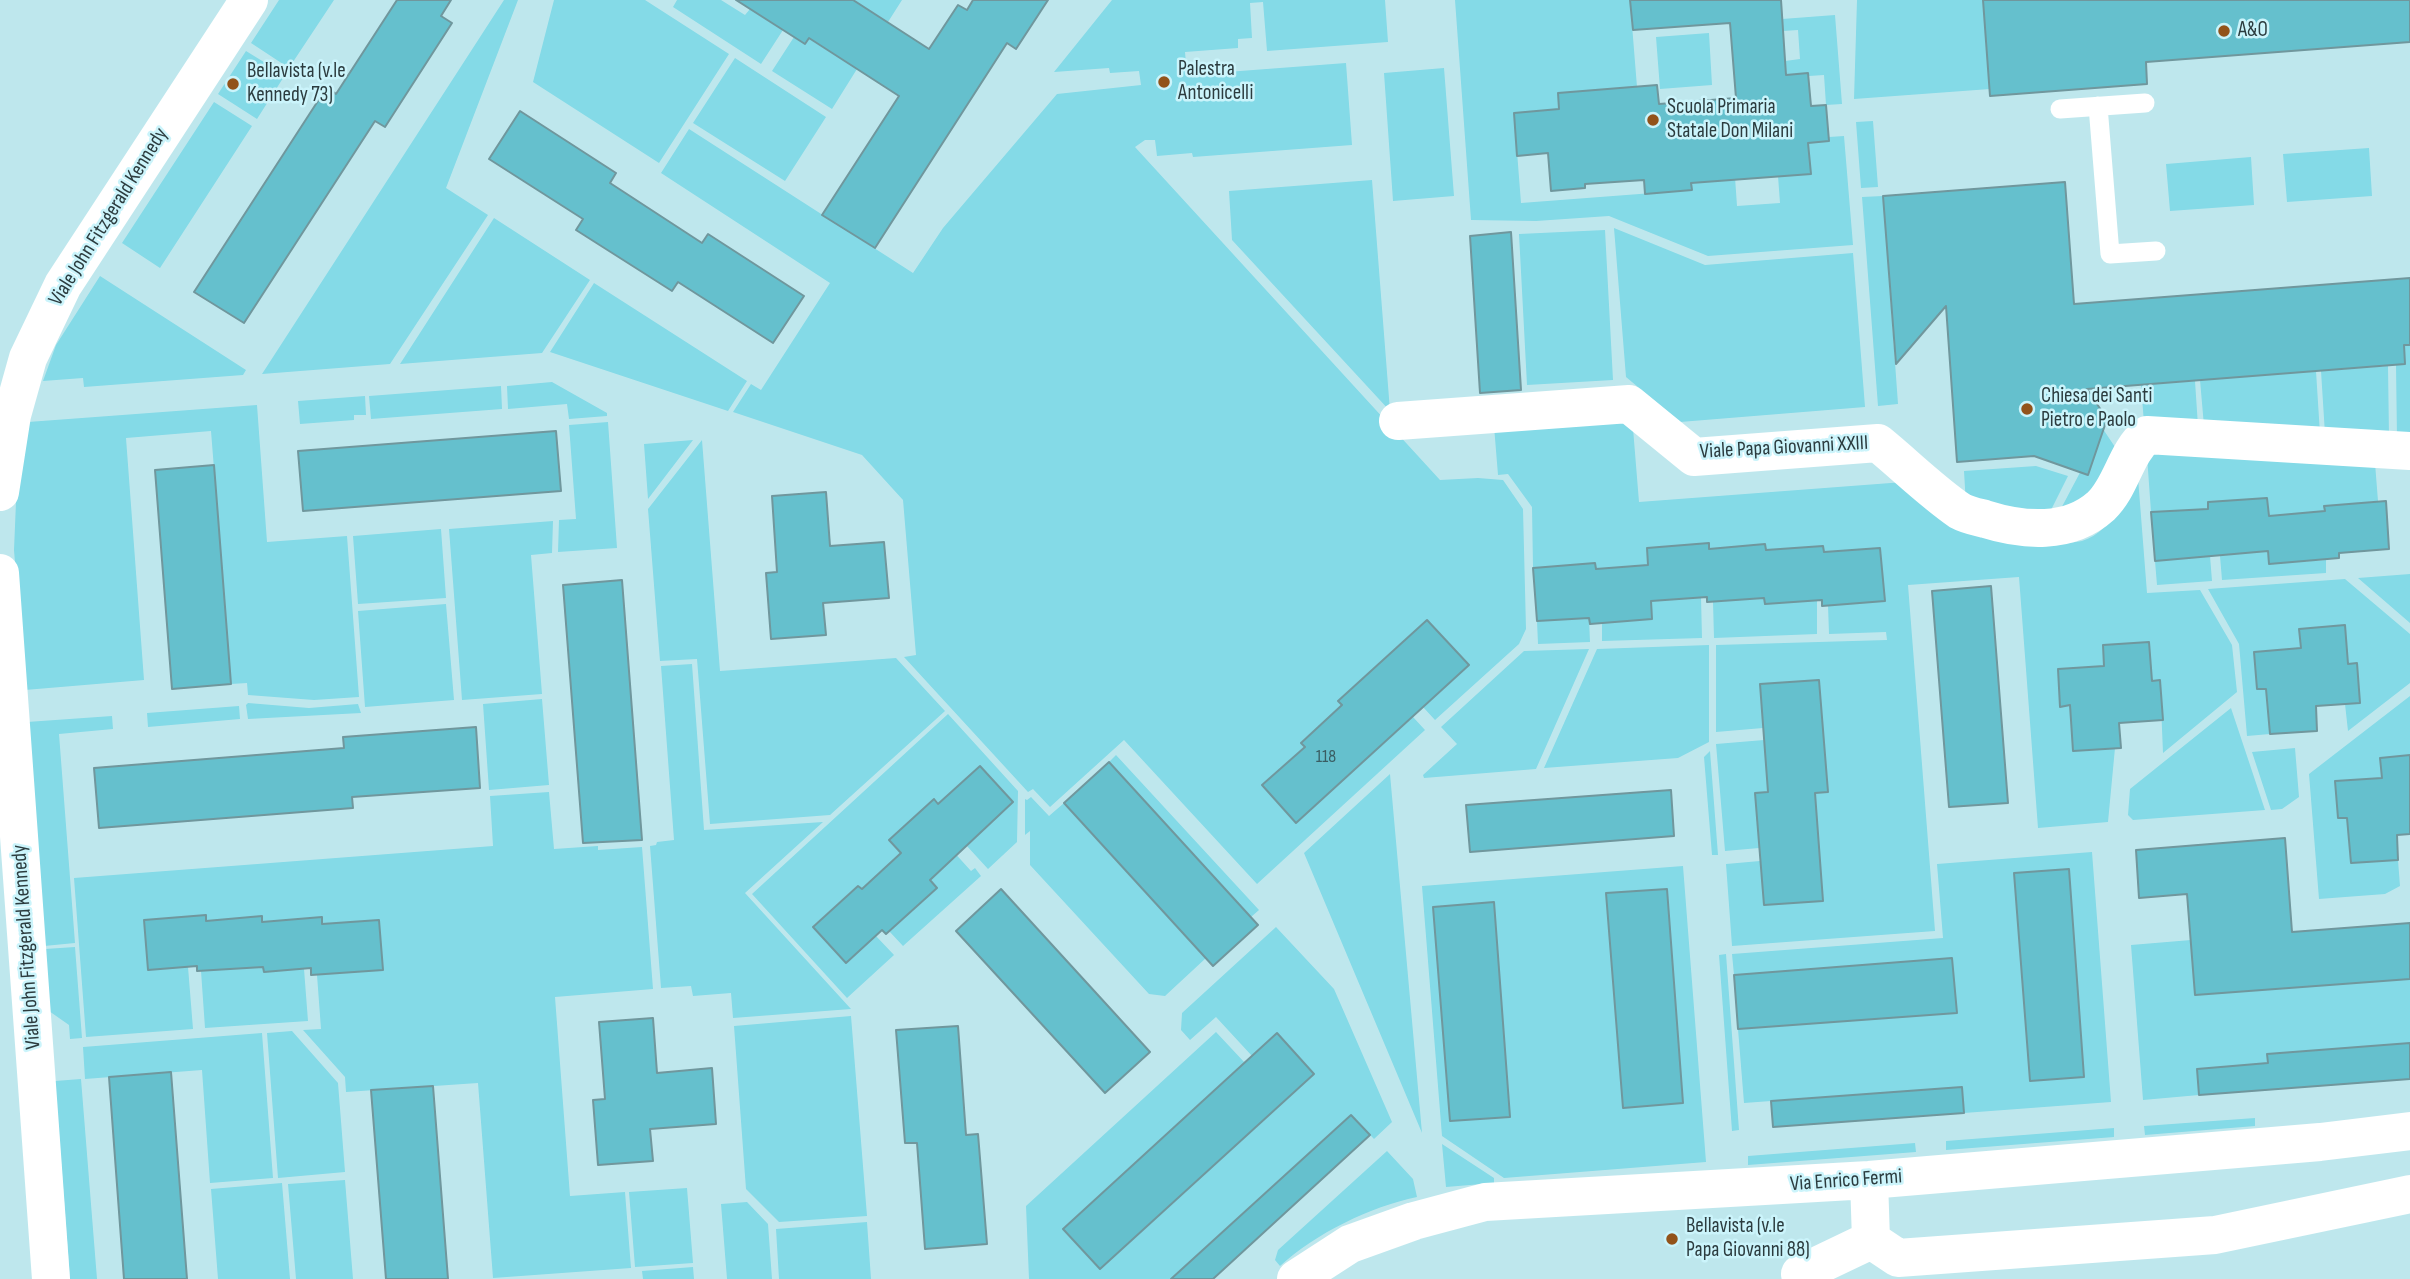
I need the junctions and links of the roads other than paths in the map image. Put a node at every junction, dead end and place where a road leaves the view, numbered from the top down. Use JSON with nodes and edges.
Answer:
{"nodes":[{"id":1,"x":249,"y":0,"type":"edge"},
{"id":2,"x":2145,"y":103,"type":"dead end"},
{"id":3,"x":2098,"y":106,"type":"junction"},
{"id":4,"x":2060,"y":109,"type":"dead end"},
{"id":5,"x":2156,"y":251,"type":"dead end"},
{"id":6,"x":1398,"y":421,"type":"dead end"},
{"id":7,"x":2410,"y":451,"type":"edge"},
{"id":8,"x":0,"y":492,"type":"edge"},
{"id":9,"x":0,"y":573,"type":"edge"},
{"id":10,"x":2410,"y":1131,"type":"edge"},
{"id":11,"x":1869,"y":1180,"type":"junction"},
{"id":12,"x":2410,"y":1194,"type":"edge"},
{"id":13,"x":1871,"y":1240,"type":"junction"},
{"id":14,"x":51,"y":1279,"type":"edge"},
{"id":15,"x":1296,"y":1279,"type":"edge"},
{"id":16,"x":1801,"y":1279,"type":"edge"}],
"edges":[{"from":1,"to":8,"type":"street","name":"Viale John Fitzgerald Kennedy"},
{"from":2,"to":3,"type":"lane"},
{"from":3,"to":4,"type":"lane"},
{"from":3,"to":5,"type":"lane"},
{"from":6,"to":7,"type":"street","name":"Viale Papa Giovanni XXIII"},
{"from":9,"to":14,"type":"street","name":"Viale John Fitzgerald Kennedy"},
{"from":10,"to":11,"type":"street","name":"Via Enrico Fermi"},
{"from":11,"to":13,"type":"street"},
{"from":11,"to":15,"type":"street","name":"Via Enrico Fermi"},
{"from":12,"to":13,"type":"street"},
{"from":13,"to":16,"type":"street"}]}
